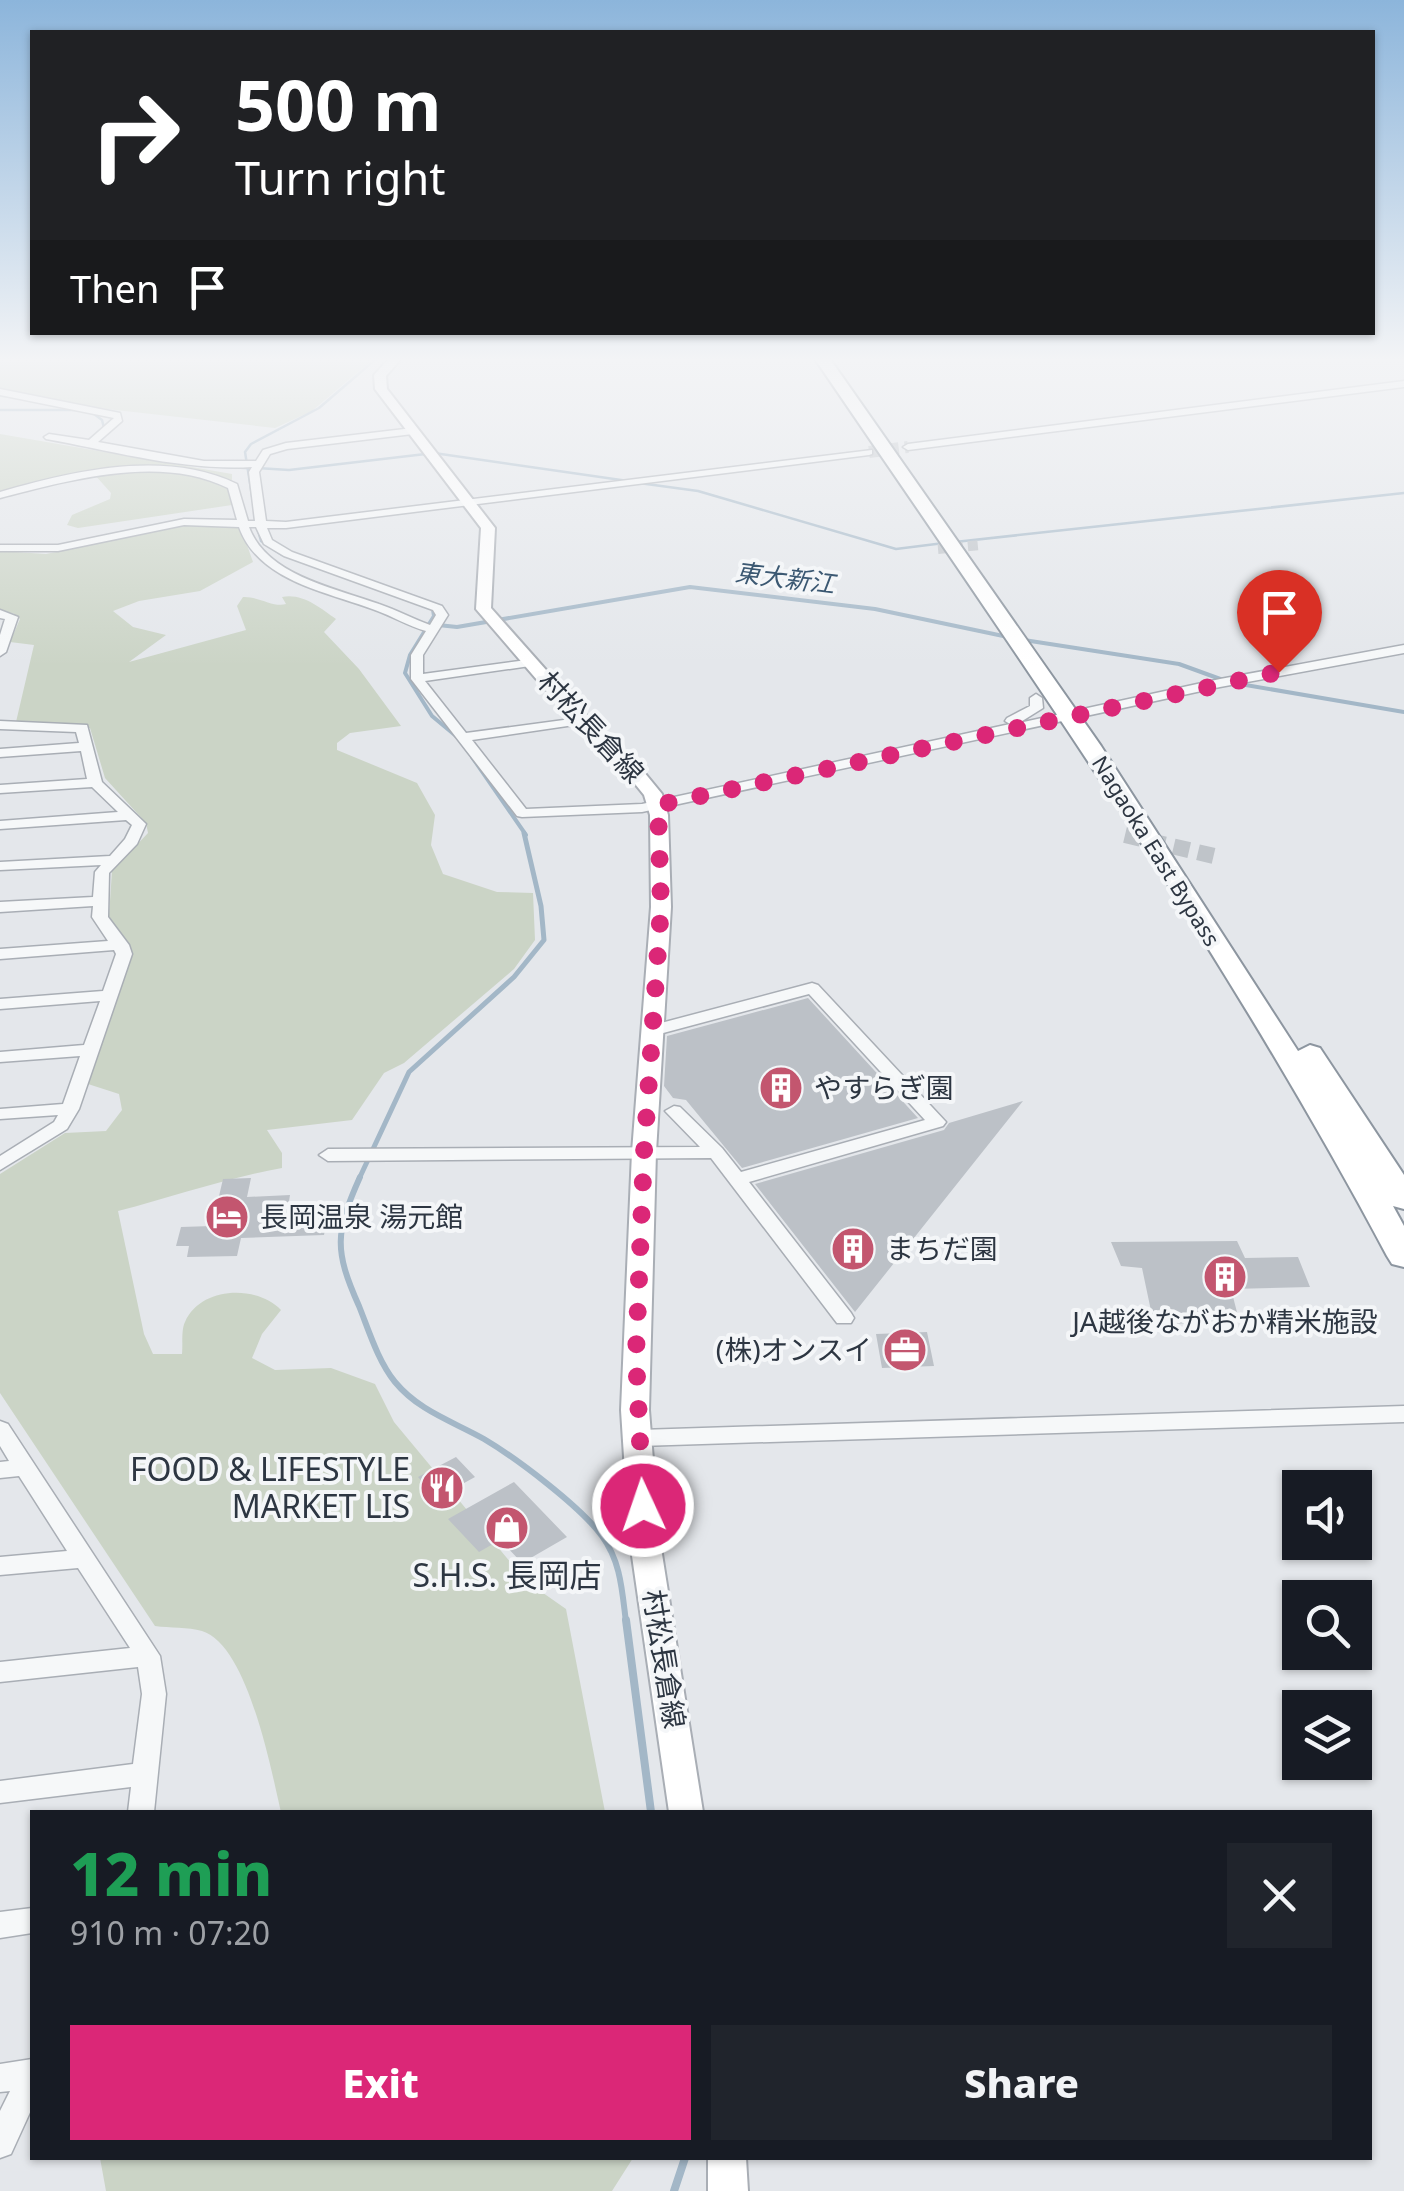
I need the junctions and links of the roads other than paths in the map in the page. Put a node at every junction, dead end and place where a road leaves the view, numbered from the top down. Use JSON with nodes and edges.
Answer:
{"nodes":[{"id":1,"x":196,"y":461,"type":"edge"},
{"id":2,"x":258,"y":461,"type":"edge"},
{"id":3,"x":437,"y":461,"type":"edge"},
{"id":4,"x":795,"y":461,"type":"edge"},
{"id":5,"x":895,"y":461,"type":"edge"},
{"id":6,"x":903,"y":461,"type":"edge"},
{"id":7,"x":256,"y":464,"type":"junction"},
{"id":8,"x":0,"y":495,"type":"edge"},
{"id":9,"x":470,"y":502,"type":"junction"},
{"id":10,"x":245,"y":523,"type":"junction"},
{"id":11,"x":262,"y":525,"type":"junction"},
{"id":12,"x":0,"y":548,"type":"edge"},
{"id":13,"x":0,"y":614,"type":"edge"},
{"id":14,"x":433,"y":628,"type":"junction"},
{"id":15,"x":4,"y":632,"type":"edge"},
{"id":16,"x":1404,"y":650,"type":"edge"},
{"id":17,"x":0,"y":652,"type":"edge"},
{"id":18,"x":530,"y":662,"type":"junction"},
{"id":19,"x":417,"y":679,"type":"junction"},
{"id":20,"x":1036,"y":698,"type":"dead end"},
{"id":21,"x":1077,"y":714,"type":"junction"},
{"id":22,"x":581,"y":720,"type":"junction"},
{"id":23,"x":0,"y":725,"type":"edge"},
{"id":24,"x":1000,"y":730,"type":"junction"},
{"id":25,"x":466,"y":737,"type":"junction"},
{"id":26,"x":86,"y":747,"type":"junction"},
{"id":27,"x":0,"y":753,"type":"edge"},
{"id":28,"x":95,"y":783,"type":"junction"},
{"id":29,"x":0,"y":790,"type":"edge"},
{"id":30,"x":658,"y":805,"type":"junction"},
{"id":31,"x":130,"y":815,"type":"junction"},
{"id":32,"x":0,"y":825,"type":"edge"},
{"id":33,"x":109,"y":860,"type":"junction"},
{"id":34,"x":0,"y":866,"type":"edge"},
{"id":35,"x":99,"y":901,"type":"junction"},
{"id":36,"x":0,"y":908,"type":"edge"},
{"id":37,"x":121,"y":945,"type":"junction"},
{"id":38,"x":0,"y":954,"type":"edge"},
{"id":39,"x":110,"y":995,"type":"junction"},
{"id":40,"x":0,"y":1004,"type":"edge"},
{"id":41,"x":652,"y":1030,"type":"junction"},
{"id":42,"x":92,"y":1050,"type":"junction"},
{"id":43,"x":0,"y":1056,"type":"edge"},
{"id":44,"x":70,"y":1109,"type":"junction"},
{"id":45,"x":674,"y":1111,"type":"dead end"},
{"id":46,"x":0,"y":1114,"type":"edge"},
{"id":47,"x":644,"y":1152,"type":"junction"},
{"id":48,"x":716,"y":1152,"type":"junction"},
{"id":49,"x":328,"y":1155,"type":"dead end"},
{"id":50,"x":0,"y":1164,"type":"edge"},
{"id":51,"x":738,"y":1179,"type":"junction"},
{"id":52,"x":1404,"y":1198,"type":"edge"},
{"id":53,"x":1404,"y":1256,"type":"edge"},
{"id":54,"x":844,"y":1318,"type":"dead end"},
{"id":55,"x":1404,"y":1414,"type":"edge"},
{"id":56,"x":0,"y":1429,"type":"edge"},
{"id":57,"x":640,"y":1438,"type":"junction"},
{"id":58,"x":25,"y":1467,"type":"junction"},
{"id":59,"x":0,"y":1470,"type":"edge"},
{"id":60,"x":86,"y":1558,"type":"junction"},
{"id":61,"x":0,"y":1566,"type":"edge"},
{"id":62,"x":148,"y":1656,"type":"junction"},
{"id":63,"x":0,"y":1672,"type":"edge"},
{"id":64,"x":146,"y":1774,"type":"junction"},
{"id":65,"x":0,"y":1792,"type":"edge"},
{"id":66,"x":141,"y":1810,"type":"edge"},
{"id":67,"x":686,"y":1810,"type":"edge"},
{"id":68,"x":30,"y":1921,"type":"edge"},
{"id":69,"x":0,"y":1925,"type":"edge"},
{"id":70,"x":30,"y":2075,"type":"edge"},
{"id":71,"x":0,"y":2078,"type":"edge"},
{"id":72,"x":30,"y":2079,"type":"edge"},
{"id":73,"x":0,"y":2143,"type":"edge"},
{"id":74,"x":726,"y":2160,"type":"edge"},
{"id":75,"x":728,"y":2191,"type":"edge"}],
"edges":[{"from":1,"to":7,"type":"street"},
{"from":2,"to":7,"type":"street"},
{"from":3,"to":9,"type":"main road","name":"村松長倉線"},
{"from":4,"to":9,"type":"street"},
{"from":5,"to":21,"type":"highway","name":"Nagaoka East Bypass"},
{"from":6,"to":21,"type":"highway","name":"Nagaoka East Bypass"},
{"from":7,"to":11,"type":"street"},
{"from":8,"to":10,"type":"street"},
{"from":9,"to":11,"type":"street"},
{"from":9,"to":18,"type":"main road","name":"村松長倉線"},
{"from":10,"to":11,"type":"street"},
{"from":10,"to":12,"type":"street"},
{"from":10,"to":14,"type":"street"},
{"from":11,"to":14,"type":"street"},
{"from":13,"to":15,"type":"street"},
{"from":14,"to":19,"type":"street"},
{"from":15,"to":17,"type":"street"},
{"from":16,"to":21,"type":"street"},
{"from":18,"to":19,"type":"street"},
{"from":18,"to":22,"type":"main road","name":"村松長倉線"},
{"from":19,"to":25,"type":"street"},
{"from":20,"to":24,"type":"street"},
{"from":21,"to":24,"type":"street"},
{"from":21,"to":52,"type":"highway","name":"Nagaoka East Bypass"},
{"from":21,"to":53,"type":"highway","name":"Nagaoka East Bypass"},
{"from":22,"to":25,"type":"street"},
{"from":22,"to":30,"type":"main road","name":"村松長倉線"},
{"from":23,"to":26,"type":"street"},
{"from":24,"to":30,"type":"street"},
{"from":25,"to":30,"type":"street"},
{"from":26,"to":27,"type":"street"},
{"from":26,"to":28,"type":"street"},
{"from":28,"to":29,"type":"street"},
{"from":28,"to":31,"type":"street"},
{"from":30,"to":41,"type":"main road","name":"村松長倉線"},
{"from":31,"to":32,"type":"street"},
{"from":31,"to":33,"type":"street"},
{"from":33,"to":34,"type":"street"},
{"from":33,"to":35,"type":"street"},
{"from":35,"to":36,"type":"street"},
{"from":35,"to":37,"type":"street"},
{"from":37,"to":38,"type":"street"},
{"from":37,"to":39,"type":"street"},
{"from":39,"to":40,"type":"street"},
{"from":39,"to":42,"type":"street"},
{"from":41,"to":47,"type":"main road","name":"村松長倉線"},
{"from":41,"to":51,"type":"street"},
{"from":42,"to":43,"type":"street"},
{"from":42,"to":44,"type":"street"},
{"from":44,"to":46,"type":"street"},
{"from":44,"to":50,"type":"street"},
{"from":45,"to":48,"type":"street"},
{"from":47,"to":48,"type":"street"},
{"from":47,"to":49,"type":"street"},
{"from":47,"to":57,"type":"main road","name":"村松長倉線"},
{"from":48,"to":51,"type":"street"},
{"from":51,"to":54,"type":"street"},
{"from":55,"to":57,"type":"street"},
{"from":56,"to":58,"type":"street"},
{"from":57,"to":67,"type":"main road","name":"村松長倉線"},
{"from":58,"to":59,"type":"street"},
{"from":58,"to":60,"type":"street"},
{"from":60,"to":61,"type":"street"},
{"from":60,"to":62,"type":"street"},
{"from":62,"to":63,"type":"street"},
{"from":62,"to":64,"type":"street"},
{"from":64,"to":65,"type":"street"},
{"from":64,"to":66,"type":"street"},
{"from":68,"to":69,"type":"street"},
{"from":70,"to":71,"type":"street"},
{"from":72,"to":73,"type":"street"},
{"from":74,"to":75,"type":"main road"}]}
